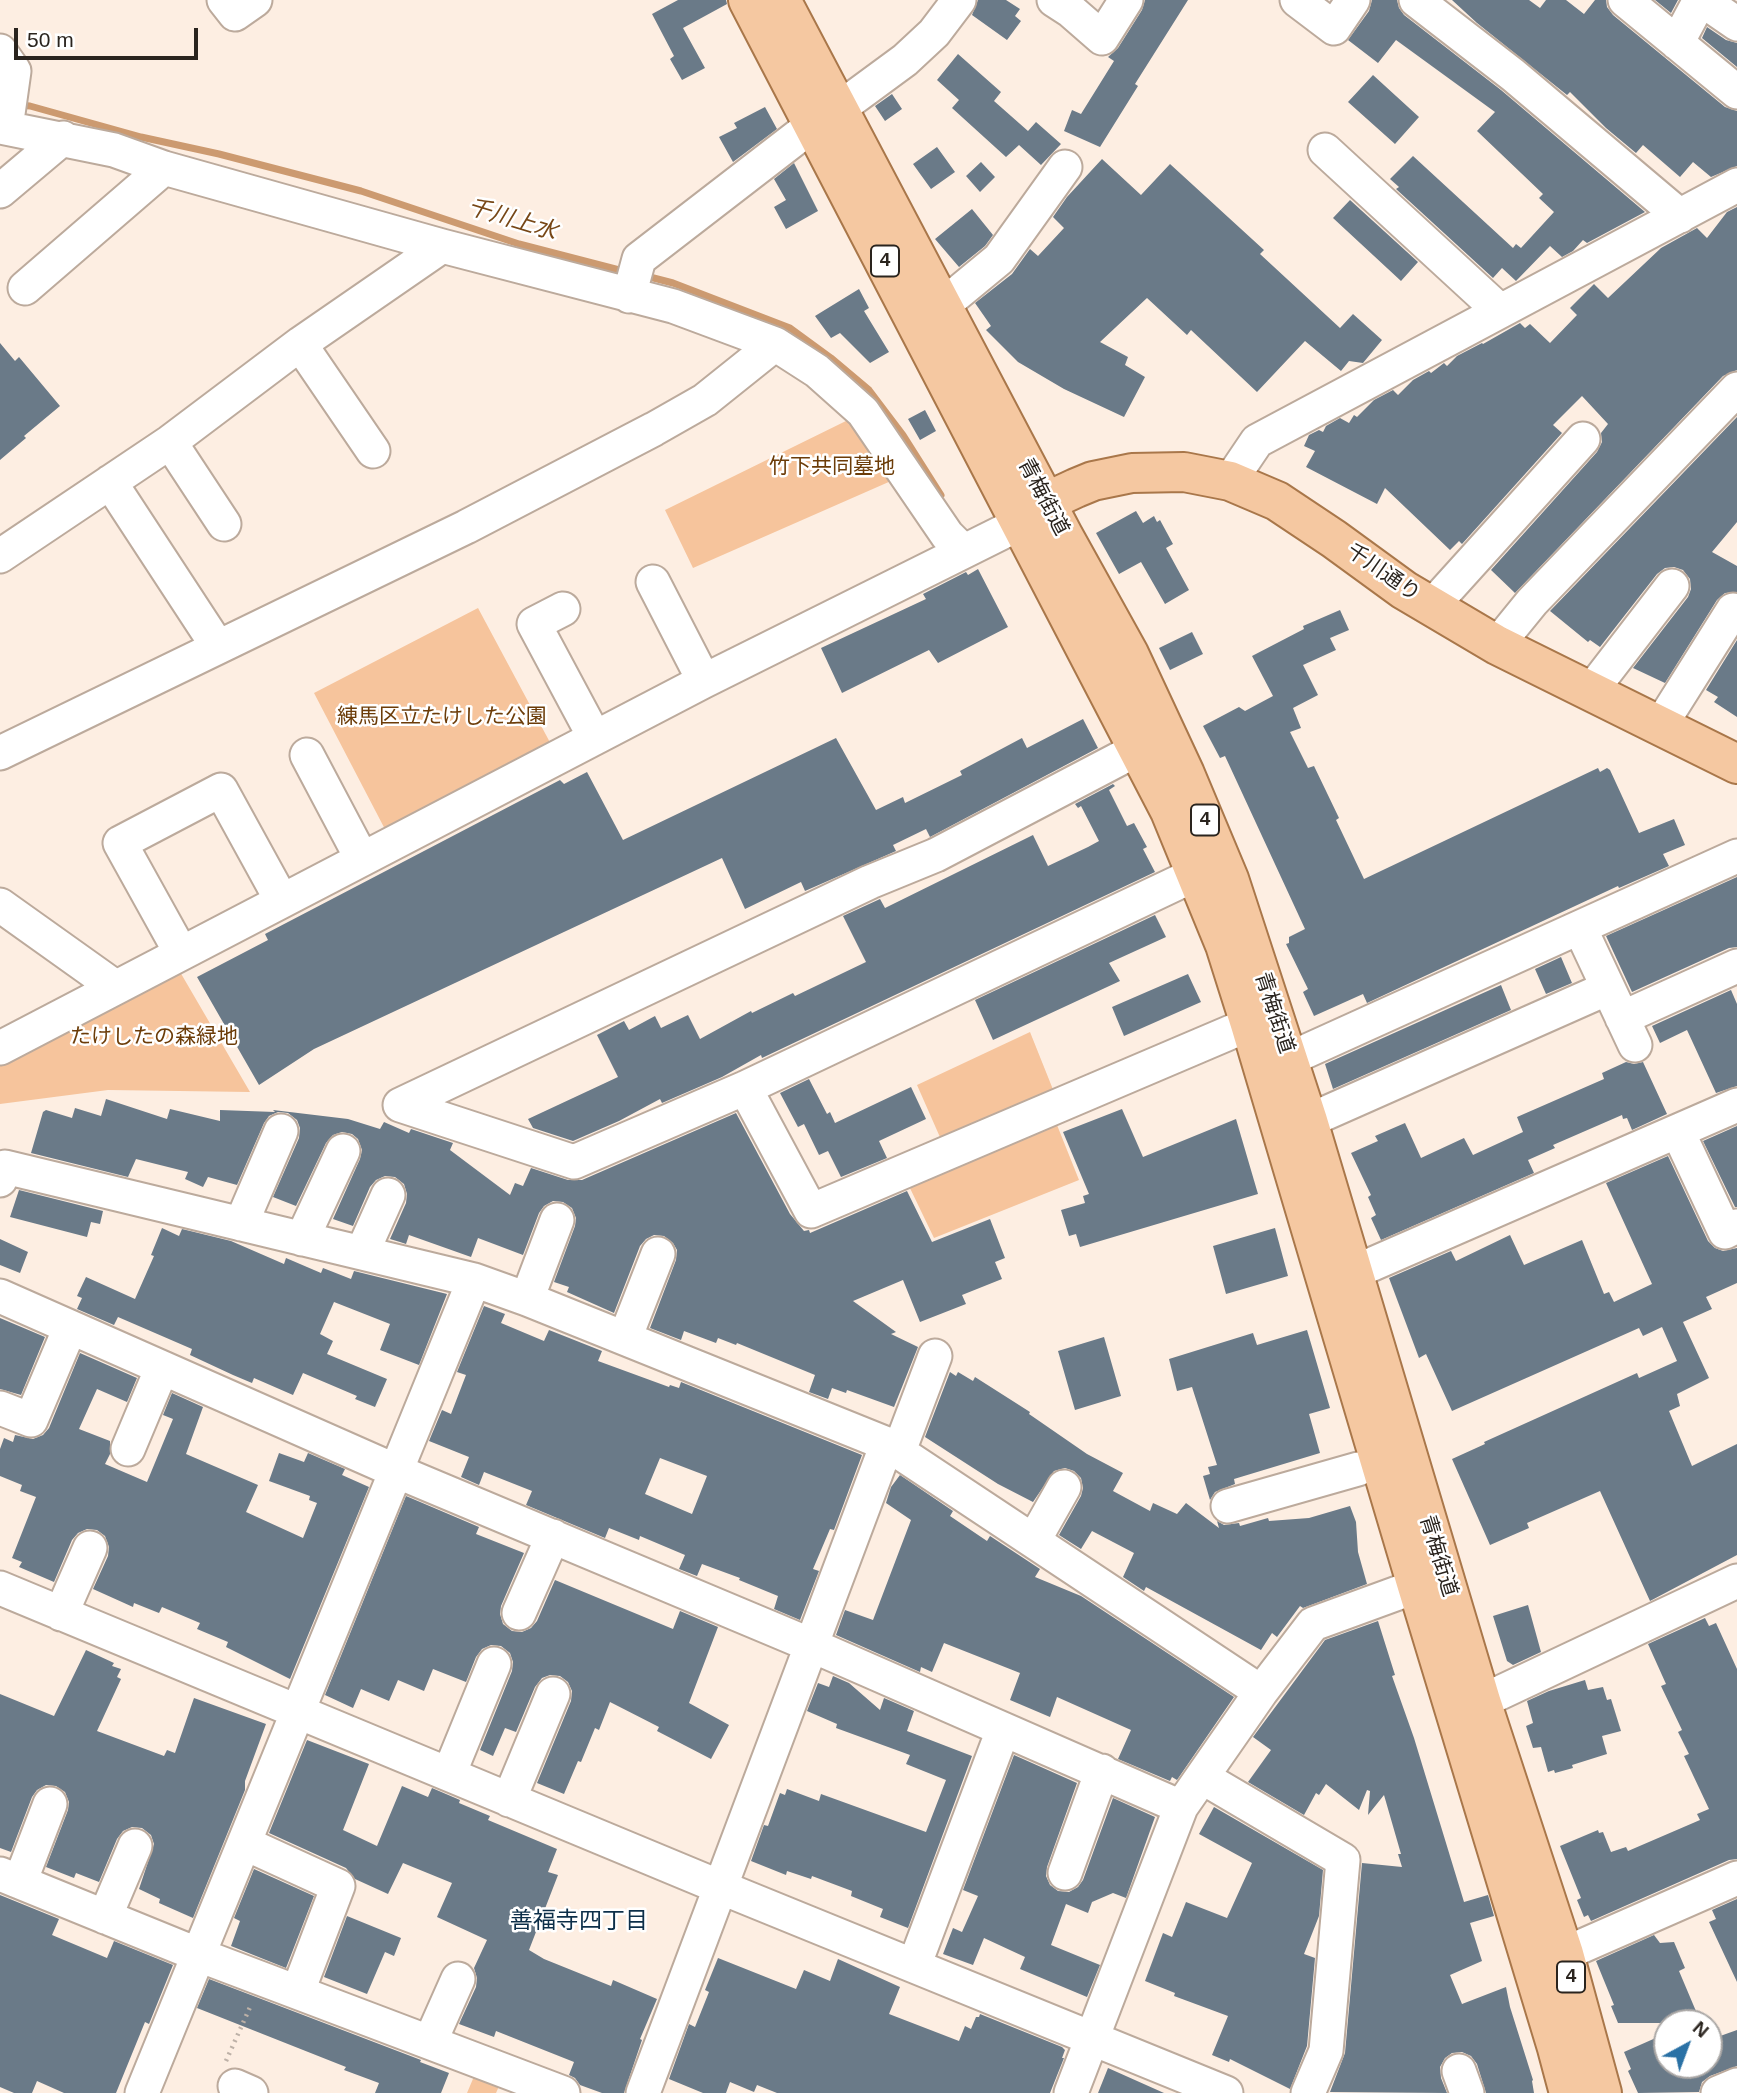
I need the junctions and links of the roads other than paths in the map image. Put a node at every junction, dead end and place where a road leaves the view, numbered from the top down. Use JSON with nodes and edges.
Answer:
{"nodes":[{"id":1,"x":224,"y":0,"type":"edge"},
{"id":2,"x":254,"y":0,"type":"edge"},
{"id":3,"x":748,"y":0,"type":"edge"},
{"id":4,"x":781,"y":0,"type":"edge"},
{"id":5,"x":959,"y":0,"type":"edge"},
{"id":6,"x":1054,"y":0,"type":"edge"},
{"id":7,"x":1126,"y":0,"type":"edge"},
{"id":8,"x":1297,"y":0,"type":"edge"},
{"id":9,"x":1353,"y":0,"type":"edge"},
{"id":10,"x":1416,"y":0,"type":"edge"},
{"id":11,"x":1625,"y":0,"type":"edge"},
{"id":12,"x":1701,"y":0,"type":"edge"},
{"id":13,"x":1737,"y":24,"type":"edge"},
{"id":14,"x":1677,"y":43,"type":"junction"},
{"id":15,"x":0,"y":51,"type":"edge"},
{"id":16,"x":1737,"y":92,"type":"edge"},
{"id":17,"x":6,"y":114,"type":"edge"},
{"id":18,"x":825,"y":117,"type":"junction"},
{"id":19,"x":63,"y":138,"type":"junction"},
{"id":20,"x":1325,"y":150,"type":"dead end"},
{"id":21,"x":1065,"y":167,"type":"dead end"},
{"id":22,"x":164,"y":168,"type":"junction"},
{"id":23,"x":1737,"y":185,"type":"edge"},
{"id":24,"x":0,"y":191,"type":"edge"},
{"id":25,"x":1679,"y":216,"type":"junction"},
{"id":26,"x":442,"y":246,"type":"junction"},
{"id":27,"x":634,"y":280,"type":"junction"},
{"id":28,"x":24,"y":288,"type":"dead end"},
{"id":29,"x":942,"y":306,"type":"junction"},
{"id":30,"x":1500,"y":311,"type":"junction"},
{"id":31,"x":300,"y":344,"type":"junction"},
{"id":32,"x":775,"y":344,"type":"junction"},
{"id":33,"x":1737,"y":389,"type":"edge"},
{"id":34,"x":1583,"y":439,"type":"dead end"},
{"id":35,"x":170,"y":442,"type":"junction"},
{"id":36,"x":373,"y":451,"type":"dead end"},
{"id":37,"x":1230,"y":481,"type":"junction"},
{"id":38,"x":110,"y":482,"type":"junction"},
{"id":39,"x":1034,"y":513,"type":"junction"},
{"id":40,"x":224,"y":524,"type":"dead end"},
{"id":41,"x":963,"y":551,"type":"junction"},
{"id":42,"x":0,"y":556,"type":"edge"},
{"id":43,"x":653,"y":582,"type":"dead end"},
{"id":44,"x":1672,"y":586,"type":"dead end"},
{"id":45,"x":1432,"y":606,"type":"junction"},
{"id":46,"x":563,"y":609,"type":"dead end"},
{"id":47,"x":1732,"y":610,"type":"dead end"},
{"id":48,"x":1497,"y":645,"type":"junction"},
{"id":49,"x":218,"y":647,"type":"junction"},
{"id":50,"x":704,"y":681,"type":"junction"},
{"id":51,"x":1591,"y":691,"type":"junction"},
{"id":52,"x":1660,"y":726,"type":"junction"},
{"id":53,"x":595,"y":738,"type":"junction"},
{"id":54,"x":1138,"y":749,"type":"junction"},
{"id":55,"x":0,"y":753,"type":"edge"},
{"id":56,"x":307,"y":755,"type":"dead end"},
{"id":57,"x":1737,"y":764,"type":"edge"},
{"id":58,"x":1737,"y":856,"type":"edge"},
{"id":59,"x":362,"y":859,"type":"junction"},
{"id":60,"x":1196,"y":874,"type":"junction"},
{"id":61,"x":282,"y":901,"type":"junction"},
{"id":62,"x":0,"y":905,"type":"edge"},
{"id":63,"x":1580,"y":928,"type":"junction"},
{"id":64,"x":181,"y":953,"type":"junction"},
{"id":65,"x":1737,"y":966,"type":"edge"},
{"id":66,"x":115,"y":987,"type":"junction"},
{"id":67,"x":1608,"y":988,"type":"junction"},
{"id":68,"x":1251,"y":1024,"type":"junction"},
{"id":69,"x":0,"y":1048,"type":"edge"},
{"id":70,"x":1289,"y":1059,"type":"junction"},
{"id":71,"x":745,"y":1088,"type":"junction"},
{"id":72,"x":1737,"y":1105,"type":"edge"},
{"id":73,"x":1308,"y":1121,"type":"junction"},
{"id":74,"x":281,"y":1131,"type":"dead end"},
{"id":75,"x":1678,"y":1132,"type":"junction"},
{"id":76,"x":343,"y":1152,"type":"dead end"},
{"id":77,"x":0,"y":1180,"type":"edge"},
{"id":78,"x":388,"y":1195,"type":"dead end"},
{"id":79,"x":557,"y":1220,"type":"dead end"},
{"id":80,"x":241,"y":1224,"type":"junction"},
{"id":81,"x":1737,"y":1226,"type":"edge"},
{"id":82,"x":302,"y":1239,"type":"junction"},
{"id":83,"x":362,"y":1253,"type":"junction"},
{"id":84,"x":658,"y":1254,"type":"dead end"},
{"id":85,"x":1352,"y":1273,"type":"junction"},
{"id":86,"x":474,"y":1280,"type":"junction"},
{"id":87,"x":0,"y":1297,"type":"edge"},
{"id":88,"x":527,"y":1299,"type":"junction"},
{"id":89,"x":69,"y":1328,"type":"junction"},
{"id":90,"x":625,"y":1338,"type":"junction"},
{"id":91,"x":935,"y":1356,"type":"dead end"},
{"id":92,"x":162,"y":1368,"type":"junction"},
{"id":93,"x":0,"y":1408,"type":"edge"},
{"id":94,"x":893,"y":1447,"type":"junction"},
{"id":95,"x":128,"y":1449,"type":"dead end"},
{"id":96,"x":1358,"y":1469,"type":"dead end"},
{"id":97,"x":396,"y":1471,"type":"junction"},
{"id":98,"x":1064,"y":1487,"type":"dead end"},
{"id":99,"x":1228,"y":1506,"type":"dead end"},
{"id":100,"x":553,"y":1536,"type":"junction"},
{"id":101,"x":1034,"y":1540,"type":"junction"},
{"id":102,"x":90,"y":1548,"type":"dead end"},
{"id":103,"x":1737,"y":1581,"type":"edge"},
{"id":104,"x":1417,"y":1586,"type":"junction"},
{"id":105,"x":0,"y":1588,"type":"edge"},
{"id":106,"x":61,"y":1614,"type":"junction"},
{"id":107,"x":519,"y":1614,"type":"dead end"},
{"id":108,"x":811,"y":1645,"type":"junction"},
{"id":109,"x":494,"y":1664,"type":"dead end"},
{"id":110,"x":1261,"y":1692,"type":"junction"},
{"id":111,"x":553,"y":1694,"type":"dead end"},
{"id":112,"x":1469,"y":1707,"type":"junction"},
{"id":113,"x":298,"y":1712,"type":"junction"},
{"id":114,"x":1003,"y":1730,"type":"junction"},
{"id":115,"x":1102,"y":1771,"type":"junction"},
{"id":116,"x":449,"y":1774,"type":"junction"},
{"id":117,"x":1202,"y":1777,"type":"junction"},
{"id":118,"x":509,"y":1800,"type":"junction"},
{"id":119,"x":50,"y":1804,"type":"dead end"},
{"id":120,"x":1181,"y":1807,"type":"junction"},
{"id":121,"x":244,"y":1843,"type":"junction"},
{"id":122,"x":135,"y":1846,"type":"dead end"},
{"id":123,"x":1065,"y":1873,"type":"dead end"},
{"id":124,"x":10,"y":1878,"type":"edge"},
{"id":125,"x":1737,"y":1878,"type":"edge"},
{"id":126,"x":720,"y":1887,"type":"junction"},
{"id":127,"x":105,"y":1917,"type":"junction"},
{"id":128,"x":1564,"y":1954,"type":"junction"},
{"id":129,"x":199,"y":1955,"type":"junction"},
{"id":130,"x":914,"y":1966,"type":"junction"},
{"id":131,"x":458,"y":1979,"type":"dead end"},
{"id":132,"x":298,"y":1992,"type":"junction"},
{"id":133,"x":1091,"y":2039,"type":"junction"},
{"id":134,"x":430,"y":2042,"type":"junction"},
{"id":135,"x":1737,"y":2085,"type":"edge"},
{"id":136,"x":142,"y":2093,"type":"edge"},
{"id":137,"x":563,"y":2093,"type":"edge"},
{"id":138,"x":643,"y":2093,"type":"edge"},
{"id":139,"x":1070,"y":2093,"type":"edge"},
{"id":140,"x":1226,"y":2093,"type":"edge"},
{"id":141,"x":1308,"y":2093,"type":"edge"},
{"id":142,"x":1569,"y":2093,"type":"edge"},
{"id":143,"x":1602,"y":2093,"type":"edge"},
{"id":144,"x":1718,"y":2093,"type":"edge"}],
"edges":[{"from":1,"to":2,"type":"street"},
{"from":3,"to":18,"type":"main road","name":"青梅街道","number":"4"},
{"from":4,"to":18,"type":"main road","name":"青梅街道","number":"4"},
{"from":5,"to":18,"type":"street"},
{"from":6,"to":7,"type":"street"},
{"from":8,"to":9,"type":"street"},
{"from":10,"to":25,"type":"street"},
{"from":11,"to":14,"type":"street"},
{"from":12,"to":13,"type":"street"},
{"from":12,"to":14,"type":"street"},
{"from":14,"to":16,"type":"street"},
{"from":15,"to":17,"type":"street"},
{"from":17,"to":19,"type":"street"},
{"from":18,"to":27,"type":"street"},
{"from":18,"to":29,"type":"main road","name":"青梅街道","number":"4"},
{"from":18,"to":39,"type":"main road","name":"青梅街道","number":"4"},
{"from":19,"to":22,"type":"street"},
{"from":19,"to":24,"type":"street"},
{"from":20,"to":30,"type":"street"},
{"from":21,"to":29,"type":"street"},
{"from":22,"to":26,"type":"street"},
{"from":22,"to":28,"type":"street"},
{"from":23,"to":25,"type":"street"},
{"from":25,"to":30,"type":"street"},
{"from":26,"to":27,"type":"street"},
{"from":26,"to":31,"type":"street"},
{"from":27,"to":32,"type":"street"},
{"from":29,"to":39,"type":"main road","name":"青梅街道","number":"4"},
{"from":30,"to":37,"type":"street"},
{"from":31,"to":35,"type":"street"},
{"from":31,"to":36,"type":"street"},
{"from":32,"to":41,"type":"street"},
{"from":32,"to":49,"type":"street"},
{"from":33,"to":48,"type":"street"},
{"from":34,"to":45,"type":"street"},
{"from":35,"to":38,"type":"street"},
{"from":35,"to":40,"type":"street"},
{"from":37,"to":39,"type":"main road","name":"千川通り"},
{"from":37,"to":45,"type":"main road","name":"千川通り"},
{"from":38,"to":42,"type":"street"},
{"from":38,"to":49,"type":"street"},
{"from":39,"to":41,"type":"street"},
{"from":39,"to":54,"type":"main road","name":"青梅街道","number":"4"},
{"from":39,"to":70,"type":"main road","name":"青梅街道","number":"4"},
{"from":41,"to":50,"type":"street"},
{"from":43,"to":50,"type":"street"},
{"from":44,"to":51,"type":"street"},
{"from":45,"to":48,"type":"main road","name":"千川通り"},
{"from":46,"to":53,"type":"street"},
{"from":47,"to":52,"type":"street"},
{"from":48,"to":51,"type":"main road","name":"千川通り"},
{"from":49,"to":55,"type":"street"},
{"from":50,"to":53,"type":"street"},
{"from":51,"to":52,"type":"main road","name":"千川通り"},
{"from":52,"to":57,"type":"main road","name":"千川通り"},
{"from":53,"to":59,"type":"street"},
{"from":54,"to":60,"type":"main road","name":"青梅街道","number":"4"},
{"from":54,"to":71,"type":"street"},
{"from":56,"to":59,"type":"street"},
{"from":58,"to":63,"type":"street"},
{"from":59,"to":61,"type":"street"},
{"from":60,"to":68,"type":"main road","name":"青梅街道","number":"4"},
{"from":60,"to":71,"type":"street"},
{"from":61,"to":64,"type":"street"},
{"from":61,"to":64,"type":"street"},
{"from":62,"to":66,"type":"street"},
{"from":63,"to":67,"type":"street"},
{"from":63,"to":70,"type":"street"},
{"from":64,"to":66,"type":"street"},
{"from":65,"to":67,"type":"street"},
{"from":66,"to":69,"type":"street"},
{"from":67,"to":73,"type":"street"},
{"from":68,"to":71,"type":"street"},
{"from":68,"to":104,"type":"main road","name":"青梅街道","number":"4"},
{"from":70,"to":73,"type":"main road","name":"青梅街道","number":"4"},
{"from":72,"to":75,"type":"street"},
{"from":73,"to":85,"type":"main road","name":"青梅街道","number":"4"},
{"from":74,"to":80,"type":"street"},
{"from":75,"to":81,"type":"street"},
{"from":75,"to":85,"type":"street"},
{"from":76,"to":82,"type":"street"},
{"from":77,"to":80,"type":"street"},
{"from":78,"to":83,"type":"street"},
{"from":79,"to":88,"type":"street"},
{"from":80,"to":82,"type":"street"},
{"from":82,"to":83,"type":"street"},
{"from":83,"to":86,"type":"street"},
{"from":84,"to":90,"type":"street"},
{"from":85,"to":112,"type":"main road","name":"青梅街道","number":"4"},
{"from":86,"to":88,"type":"street"},
{"from":86,"to":97,"type":"street"},
{"from":87,"to":89,"type":"street"},
{"from":88,"to":90,"type":"street"},
{"from":89,"to":92,"type":"street"},
{"from":89,"to":93,"type":"street"},
{"from":90,"to":94,"type":"street"},
{"from":91,"to":94,"type":"street"},
{"from":92,"to":95,"type":"street"},
{"from":92,"to":97,"type":"street"},
{"from":94,"to":101,"type":"street"},
{"from":94,"to":108,"type":"street"},
{"from":96,"to":99,"type":"street"},
{"from":97,"to":100,"type":"street"},
{"from":97,"to":113,"type":"street"},
{"from":98,"to":101,"type":"street"},
{"from":100,"to":107,"type":"street"},
{"from":100,"to":108,"type":"street"},
{"from":101,"to":110,"type":"street"},
{"from":102,"to":106,"type":"street"},
{"from":103,"to":112,"type":"street"},
{"from":104,"to":110,"type":"street"},
{"from":104,"to":112,"type":"main road","name":"青梅街道","number":"4"},
{"from":105,"to":106,"type":"street"},
{"from":106,"to":113,"type":"street"},
{"from":108,"to":114,"type":"street"},
{"from":108,"to":126,"type":"street"},
{"from":109,"to":116,"type":"street"},
{"from":110,"to":117,"type":"street"},
{"from":111,"to":118,"type":"street"},
{"from":112,"to":128,"type":"main road","name":"青梅街道","number":"4"},
{"from":112,"to":142,"type":"main road","name":"青梅街道","number":"4"},
{"from":113,"to":116,"type":"street"},
{"from":113,"to":121,"type":"street"},
{"from":114,"to":115,"type":"street"},
{"from":114,"to":130,"type":"street"},
{"from":115,"to":120,"type":"street"},
{"from":115,"to":123,"type":"street"},
{"from":116,"to":118,"type":"street"},
{"from":117,"to":120,"type":"street"},
{"from":117,"to":141,"type":"street"},
{"from":118,"to":126,"type":"street"},
{"from":119,"to":124,"type":"street"},
{"from":120,"to":133,"type":"street"},
{"from":121,"to":129,"type":"street"},
{"from":121,"to":132,"type":"street"},
{"from":122,"to":127,"type":"street"},
{"from":124,"to":127,"type":"street"},
{"from":125,"to":128,"type":"street"},
{"from":126,"to":130,"type":"street"},
{"from":126,"to":138,"type":"street"},
{"from":127,"to":129,"type":"street"},
{"from":128,"to":143,"type":"main road","name":"青梅街道","number":"4"},
{"from":129,"to":132,"type":"street"},
{"from":129,"to":136,"type":"street"},
{"from":130,"to":133,"type":"street"},
{"from":131,"to":134,"type":"street"},
{"from":132,"to":134,"type":"street"},
{"from":133,"to":139,"type":"street"},
{"from":133,"to":140,"type":"street"},
{"from":134,"to":137,"type":"street"},
{"from":135,"to":144,"type":"street"}]}
